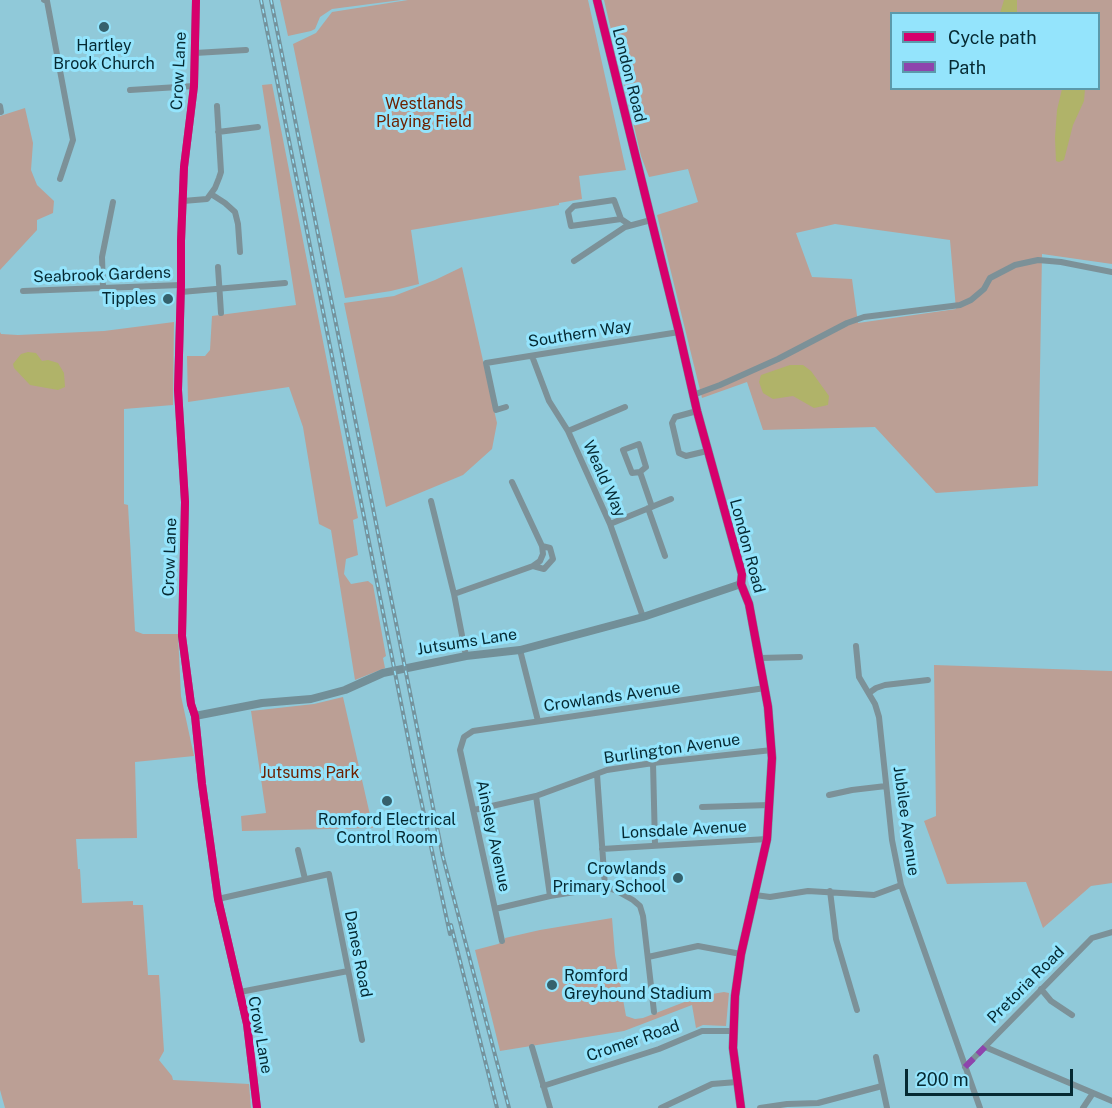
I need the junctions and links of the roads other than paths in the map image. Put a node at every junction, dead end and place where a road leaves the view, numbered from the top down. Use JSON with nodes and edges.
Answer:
{"nodes":[{"id":1,"x":48,"y":0,"type":"edge"},
{"id":2,"x":196,"y":0,"type":"edge"},
{"id":3,"x":597,"y":0,"type":"edge"},
{"id":4,"x":246,"y":50,"type":"dead end"},
{"id":5,"x":195,"y":53,"type":"junction"},
{"id":6,"x":194,"y":86,"type":"junction"},
{"id":7,"x":130,"y":90,"type":"dead end"},
{"id":8,"x":217,"y":106,"type":"dead end"},
{"id":9,"x":258,"y":127,"type":"dead end"},
{"id":10,"x":218,"y":132,"type":"junction"},
{"id":11,"x":60,"y":179,"type":"dead end"},
{"id":12,"x":211,"y":194,"type":"junction"},
{"id":13,"x":183,"y":201,"type":"junction"},
{"id":14,"x":113,"y":202,"type":"dead end"},
{"id":15,"x":621,"y":219,"type":"junction"},
{"id":16,"x":651,"y":220,"type":"junction"},
{"id":17,"x":630,"y":225,"type":"junction"},
{"id":18,"x":240,"y":252,"type":"dead end"},
{"id":19,"x":574,"y":261,"type":"dead end"},
{"id":20,"x":218,"y":267,"type":"dead end"},
{"id":21,"x":1112,"y":272,"type":"edge"},
{"id":22,"x":285,"y":283,"type":"dead end"},
{"id":23,"x":103,"y":288,"type":"junction"},
{"id":24,"x":181,"y":288,"type":"junction"},
{"id":25,"x":219,"y":288,"type":"junction"},
{"id":26,"x":23,"y":291,"type":"dead end"},
{"id":27,"x":220,"y":313,"type":"dead end"},
{"id":28,"x":679,"y":332,"type":"junction"},
{"id":29,"x":532,"y":356,"type":"junction"},
{"id":30,"x":693,"y":395,"type":"junction"},
{"id":31,"x":506,"y":407,"type":"dead end"},
{"id":32,"x":625,"y":407,"type":"dead end"},
{"id":33,"x":697,"y":411,"type":"junction"},
{"id":34,"x":568,"y":431,"type":"junction"},
{"id":35,"x":707,"y":451,"type":"junction"},
{"id":36,"x":640,"y":471,"type":"junction"},
{"id":37,"x":512,"y":482,"type":"dead end"},
{"id":38,"x":671,"y":499,"type":"dead end"},
{"id":39,"x":431,"y":501,"type":"dead end"},
{"id":40,"x":650,"y":507,"type":"junction"},
{"id":41,"x":610,"y":524,"type":"junction"},
{"id":42,"x":542,"y":546,"type":"junction"},
{"id":43,"x":665,"y":556,"type":"dead end"},
{"id":44,"x":533,"y":566,"type":"junction"},
{"id":45,"x":741,"y":584,"type":"junction"},
{"id":46,"x":454,"y":594,"type":"junction"},
{"id":47,"x":643,"y":617,"type":"junction"},
{"id":48,"x":856,"y":646,"type":"dead end"},
{"id":49,"x":520,"y":650,"type":"junction"},
{"id":50,"x":466,"y":656,"type":"junction"},
{"id":51,"x":800,"y":657,"type":"dead end"},
{"id":52,"x":760,"y":658,"type":"junction"},
{"id":53,"x":927,"y":680,"type":"dead end"},
{"id":54,"x":765,"y":688,"type":"junction"},
{"id":55,"x":869,"y":693,"type":"junction"},
{"id":56,"x":195,"y":716,"type":"junction"},
{"id":57,"x":538,"y":721,"type":"junction"},
{"id":58,"x":464,"y":738,"type":"joint"},
{"id":59,"x":772,"y":750,"type":"junction"},
{"id":60,"x":652,"y":763,"type":"junction"},
{"id":61,"x":597,"y":774,"type":"junction"},
{"id":62,"x":886,"y":786,"type":"junction"},
{"id":63,"x":829,"y":795,"type":"dead end"},
{"id":64,"x":536,"y":796,"type":"junction"},
{"id":65,"x":770,"y":804,"type":"junction"},
{"id":66,"x":702,"y":807,"type":"dead end"},
{"id":67,"x":474,"y":810,"type":"junction"},
{"id":68,"x":767,"y":839,"type":"junction"},
{"id":69,"x":655,"y":844,"type":"junction"},
{"id":70,"x":602,"y":849,"type":"junction"},
{"id":71,"x":298,"y":850,"type":"dead end"},
{"id":72,"x":304,"y":879,"type":"junction"},
{"id":73,"x":901,"y":885,"type":"junction"},
{"id":74,"x":604,"y":887,"type":"junction"},
{"id":75,"x":830,"y":891,"type":"junction"},
{"id":76,"x":755,"y":895,"type":"junction"},
{"id":77,"x":550,"y":896,"type":"junction"},
{"id":78,"x":218,"y":899,"type":"junction"},
{"id":79,"x":495,"y":909,"type":"junction"},
{"id":80,"x":1112,"y":932,"type":"edge"},
{"id":81,"x":502,"y":941,"type":"dead end"},
{"id":82,"x":741,"y":954,"type":"junction"},
{"id":83,"x":648,"y":957,"type":"junction"},
{"id":84,"x":348,"y":971,"type":"junction"},
{"id":85,"x":1041,"y":989,"type":"junction"},
{"id":86,"x":240,"y":992,"type":"junction"},
{"id":87,"x":857,"y":1010,"type":"dead end"},
{"id":88,"x":654,"y":1012,"type":"dead end"},
{"id":89,"x":1072,"y":1015,"type":"dead end"},
{"id":90,"x":733,"y":1031,"type":"junction"},
{"id":91,"x":362,"y":1040,"type":"dead end"},
{"id":92,"x":532,"y":1047,"type":"dead end"},
{"id":93,"x":985,"y":1047,"type":"junction"},
{"id":94,"x":876,"y":1057,"type":"dead end"},
{"id":95,"x":965,"y":1067,"type":"junction"},
{"id":96,"x":737,"y":1082,"type":"junction"},
{"id":97,"x":543,"y":1086,"type":"junction"},
{"id":98,"x":882,"y":1086,"type":"junction"},
{"id":99,"x":1093,"y":1093,"type":"junction"},
{"id":100,"x":1112,"y":1101,"type":"edge"},
{"id":101,"x":257,"y":1108,"type":"edge"},
{"id":102,"x":550,"y":1108,"type":"edge"},
{"id":103,"x":661,"y":1108,"type":"edge"},
{"id":104,"x":741,"y":1108,"type":"edge"},
{"id":105,"x":760,"y":1108,"type":"edge"},
{"id":106,"x":887,"y":1108,"type":"edge"},
{"id":107,"x":980,"y":1108,"type":"edge"},
{"id":108,"x":1083,"y":1108,"type":"edge"}],
"edges":[{"from":1,"to":11,"type":"street"},
{"from":2,"to":5,"type":"street","name":"Crow Lane"},
{"from":3,"to":16,"type":"main road","name":"London Road"},
{"from":4,"to":5,"type":"street"},
{"from":5,"to":6,"type":"street","name":"Crow Lane"},
{"from":6,"to":7,"type":"street"},
{"from":6,"to":13,"type":"street","name":"Crow Lane"},
{"from":8,"to":10,"type":"street"},
{"from":9,"to":10,"type":"street"},
{"from":10,"to":12,"type":"street"},
{"from":12,"to":13,"type":"street"},
{"from":12,"to":18,"type":"street"},
{"from":13,"to":24,"type":"street","name":"Crow Lane"},
{"from":14,"to":23,"type":"street"},
{"from":15,"to":15,"type":"street"},
{"from":15,"to":17,"type":"street"},
{"from":16,"to":17,"type":"street"},
{"from":16,"to":28,"type":"main road","name":"London Road"},
{"from":17,"to":19,"type":"street"},
{"from":20,"to":25,"type":"street"},
{"from":21,"to":30,"type":"street"},
{"from":22,"to":25,"type":"street","name":"Seabrook Gardens"},
{"from":23,"to":24,"type":"street","name":"Seabrook Gardens"},
{"from":23,"to":26,"type":"street","name":"Seabrook Gardens"},
{"from":24,"to":25,"type":"street","name":"Seabrook Gardens"},
{"from":24,"to":56,"type":"street","name":"Crow Lane"},
{"from":25,"to":27,"type":"street"},
{"from":28,"to":29,"type":"street","name":"Southern Way"},
{"from":28,"to":30,"type":"main road","name":"London Road"},
{"from":29,"to":31,"type":"street","name":"Southern Way"},
{"from":29,"to":34,"type":"street","name":"Weald Way"},
{"from":30,"to":33,"type":"main road","name":"London Road"},
{"from":32,"to":34,"type":"street"},
{"from":33,"to":35,"type":"main road","name":"London Road"},
{"from":33,"to":35,"type":"street"},
{"from":34,"to":41,"type":"street","name":"Weald Way"},
{"from":35,"to":45,"type":"main road","name":"London Road"},
{"from":36,"to":36,"type":"street"},
{"from":36,"to":40,"type":"street"},
{"from":37,"to":42,"type":"street"},
{"from":38,"to":40,"type":"street"},
{"from":39,"to":46,"type":"street"},
{"from":40,"to":41,"type":"street"},
{"from":40,"to":43,"type":"street"},
{"from":41,"to":47,"type":"street","name":"Weald Way"},
{"from":42,"to":44,"type":"street"},
{"from":42,"to":44,"type":"street"},
{"from":44,"to":46,"type":"street"},
{"from":45,"to":47,"type":"street","name":"Jutsums Lane"},
{"from":45,"to":52,"type":"main road","name":"London Road"},
{"from":46,"to":50,"type":"street"},
{"from":47,"to":49,"type":"street","name":"Jutsums Lane"},
{"from":48,"to":55,"type":"street","name":"Jubilee Avenue"},
{"from":49,"to":50,"type":"street","name":"Jutsums Lane"},
{"from":49,"to":57,"type":"street"},
{"from":50,"to":56,"type":"street","name":"Jutsums Lane"},
{"from":51,"to":52,"type":"street"},
{"from":52,"to":54,"type":"main road","name":"London Road"},
{"from":53,"to":55,"type":"street"},
{"from":54,"to":57,"type":"street","name":"Crowlands Avenue"},
{"from":54,"to":59,"type":"main road","name":"London Road"},
{"from":55,"to":62,"type":"street","name":"Jubilee Avenue"},
{"from":56,"to":78,"type":"street","name":"Crow Lane"},
{"from":57,"to":58,"type":"street","name":"Crowlands Avenue"},
{"from":58,"to":67,"type":"street","name":"Ainsley Avenue"},
{"from":59,"to":60,"type":"street","name":"Burlington Avenue"},
{"from":59,"to":65,"type":"main road","name":"London Road"},
{"from":60,"to":61,"type":"street","name":"Burlington Avenue"},
{"from":60,"to":69,"type":"street"},
{"from":61,"to":64,"type":"street","name":"Burlington Avenue"},
{"from":61,"to":70,"type":"street"},
{"from":62,"to":63,"type":"street"},
{"from":62,"to":73,"type":"street","name":"Jubilee Avenue"},
{"from":64,"to":67,"type":"street","name":"Burlington Avenue"},
{"from":64,"to":77,"type":"street"},
{"from":65,"to":66,"type":"street"},
{"from":65,"to":68,"type":"main road","name":"London Road"},
{"from":67,"to":79,"type":"street","name":"Ainsley Avenue"},
{"from":68,"to":69,"type":"street","name":"Lonsdale Avenue"},
{"from":68,"to":76,"type":"main road","name":"London Road"},
{"from":69,"to":70,"type":"street","name":"Lonsdale Avenue"},
{"from":70,"to":74,"type":"street"},
{"from":71,"to":72,"type":"street"},
{"from":72,"to":78,"type":"street"},
{"from":72,"to":84,"type":"street","name":"Danes Road"},
{"from":73,"to":75,"type":"street"},
{"from":73,"to":95,"type":"street","name":"Jubilee Avenue"},
{"from":74,"to":77,"type":"street"},
{"from":74,"to":83,"type":"street"},
{"from":75,"to":76,"type":"street"},
{"from":75,"to":87,"type":"street"},
{"from":76,"to":82,"type":"main road","name":"London Road"},
{"from":77,"to":79,"type":"street"},
{"from":78,"to":86,"type":"street","name":"Crow Lane"},
{"from":79,"to":81,"type":"street","name":"Ainsley Avenue"},
{"from":80,"to":85,"type":"street","name":"Pretoria Road"},
{"from":82,"to":83,"type":"street"},
{"from":82,"to":90,"type":"main road","name":"London Road"},
{"from":83,"to":88,"type":"street"},
{"from":84,"to":86,"type":"street"},
{"from":84,"to":91,"type":"street","name":"Danes Road"},
{"from":85,"to":89,"type":"street"},
{"from":85,"to":93,"type":"street","name":"Pretoria Road"},
{"from":86,"to":101,"type":"street","name":"Crow Lane"},
{"from":90,"to":96,"type":"main road","name":"London Road"},
{"from":90,"to":97,"type":"street","name":"Cromer Road"},
{"from":92,"to":97,"type":"street"},
{"from":93,"to":95,"type":"street","name":"Pretoria Road"},
{"from":93,"to":99,"type":"street"},
{"from":94,"to":98,"type":"street"},
{"from":95,"to":107,"type":"street","name":"Jubilee Avenue"},
{"from":96,"to":103,"type":"street"},
{"from":96,"to":104,"type":"main road","name":"London Road"},
{"from":97,"to":102,"type":"street"},
{"from":98,"to":105,"type":"street"},
{"from":98,"to":106,"type":"street"},
{"from":99,"to":100,"type":"street"},
{"from":99,"to":108,"type":"street"}]}
